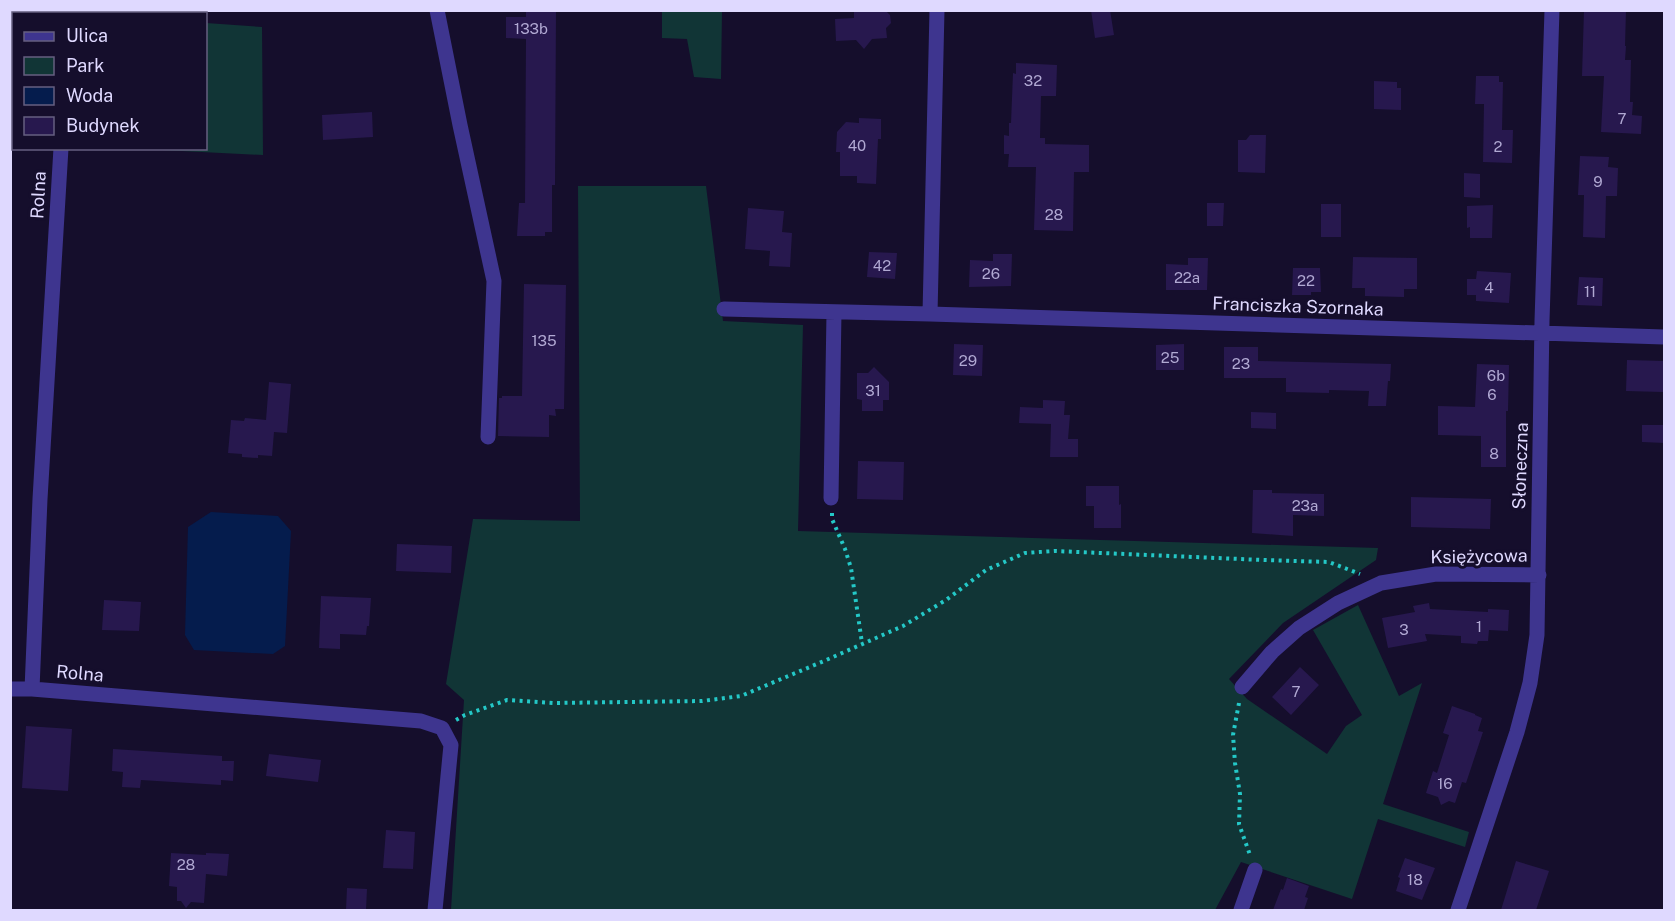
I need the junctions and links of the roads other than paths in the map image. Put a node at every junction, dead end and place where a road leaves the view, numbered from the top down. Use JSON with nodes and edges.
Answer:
{"nodes":[{"id":1,"x":437,"y":10,"type":"edge"},
{"id":2,"x":937,"y":10,"type":"edge"},
{"id":3,"x":1552,"y":10,"type":"edge"},
{"id":4,"x":61,"y":150,"type":"edge"},
{"id":5,"x":724,"y":309,"type":"dead end"},
{"id":6,"x":834,"y":312,"type":"junction"},
{"id":7,"x":930,"y":314,"type":"junction"},
{"id":8,"x":1543,"y":334,"type":"junction"},
{"id":9,"x":1665,"y":338,"type":"edge"},
{"id":10,"x":488,"y":436,"type":"dead end"},
{"id":11,"x":831,"y":498,"type":"road end"},
{"id":12,"x":1539,"y":575,"type":"junction"},
{"id":13,"x":1242,"y":687,"type":"road end"},
{"id":14,"x":10,"y":689,"type":"edge"},
{"id":15,"x":32,"y":689,"type":"junction"},
{"id":16,"x":1255,"y":870,"type":"road end"},
{"id":17,"x":435,"y":910,"type":"edge"},
{"id":18,"x":1241,"y":910,"type":"edge"},
{"id":19,"x":1458,"y":910,"type":"edge"}],
"edges":[{"from":1,"to":10,"type":"street"},
{"from":2,"to":7,"type":"street"},
{"from":3,"to":8,"type":"street","name":"Słoneczna"},
{"from":4,"to":15,"type":"street","name":"Rolna"},
{"from":5,"to":6,"type":"street","name":"Franciszka Szornaka"},
{"from":6,"to":7,"type":"street","name":"Franciszka Szornaka"},
{"from":6,"to":11,"type":"street"},
{"from":7,"to":8,"type":"street","name":"Franciszka Szornaka"},
{"from":8,"to":9,"type":"street","name":"Franciszka Szornaka"},
{"from":8,"to":12,"type":"street","name":"Słoneczna"},
{"from":12,"to":13,"type":"street","name":"Księżycowa"},
{"from":12,"to":19,"type":"street","name":"Słoneczna"},
{"from":14,"to":15,"type":"street"},
{"from":15,"to":17,"type":"street","name":"Rolna"},
{"from":16,"to":18,"type":"street"}]}
